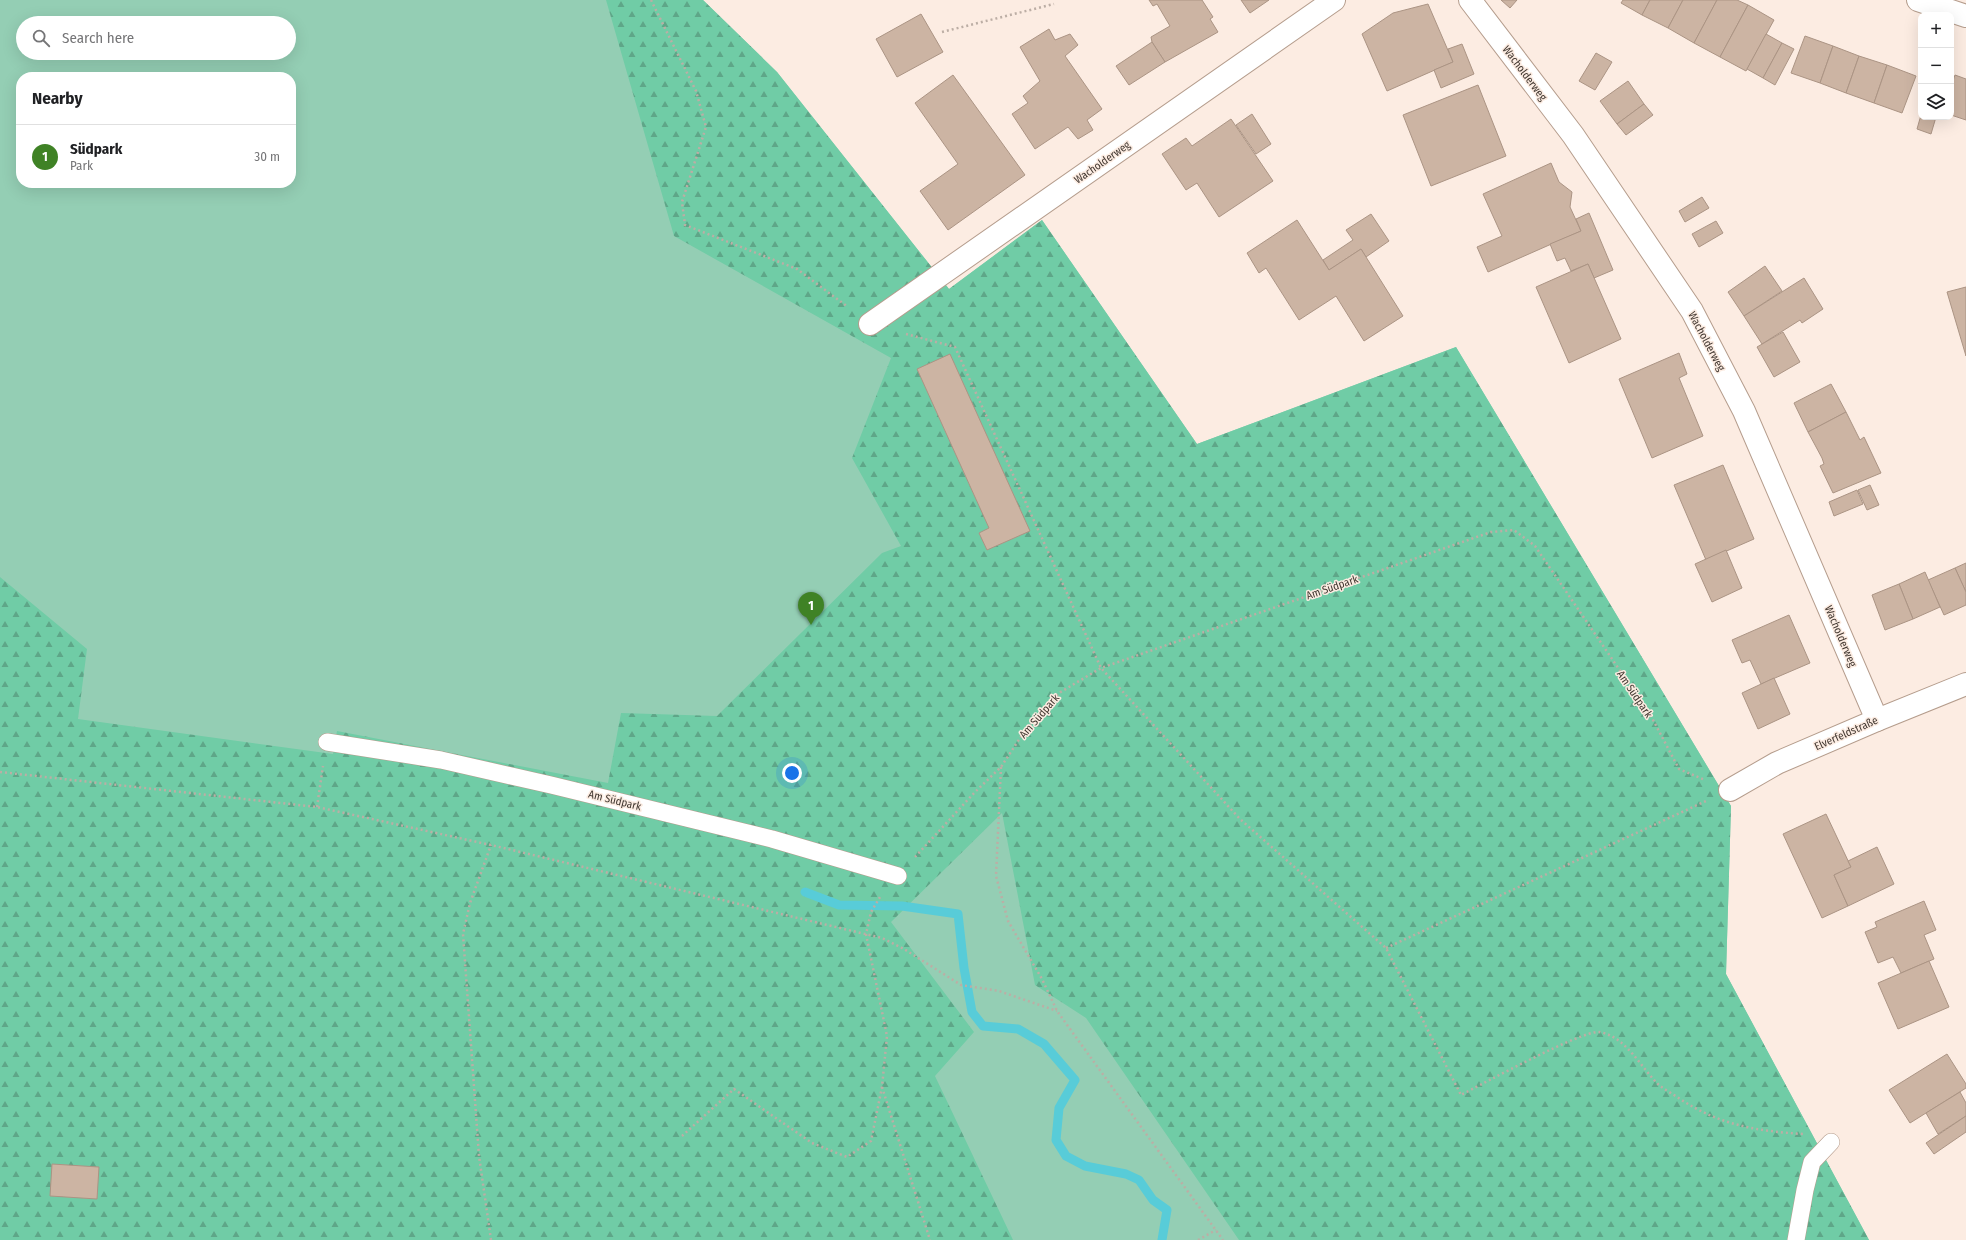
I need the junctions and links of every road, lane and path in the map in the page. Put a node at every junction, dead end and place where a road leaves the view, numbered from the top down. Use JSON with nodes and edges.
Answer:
{"nodes":[{"id":1,"x":651,"y":0,"type":"edge"},
{"id":2,"x":1334,"y":0,"type":"edge"},
{"id":3,"x":1470,"y":0,"type":"edge"},
{"id":4,"x":1918,"y":0,"type":"edge"},
{"id":5,"x":1054,"y":4,"type":"dead end"},
{"id":6,"x":1966,"y":16,"type":"edge"},
{"id":7,"x":942,"y":32,"type":"dead end"},
{"id":8,"x":870,"y":324,"type":"junction"},
{"id":9,"x":1101,"y":668,"type":"junction"},
{"id":10,"x":1966,"y":684,"type":"edge"},
{"id":11,"x":1877,"y":720,"type":"junction"},
{"id":12,"x":327,"y":742,"type":"joint"},
{"id":13,"x":1001,"y":767,"type":"junction"},
{"id":14,"x":0,"y":772,"type":"edge"},
{"id":15,"x":1730,"y":790,"type":"junction"},
{"id":16,"x":317,"y":807,"type":"junction"},
{"id":17,"x":491,"y":845,"type":"junction"},
{"id":18,"x":898,"y":876,"type":"junction"},
{"id":19,"x":866,"y":934,"type":"junction"},
{"id":20,"x":1386,"y":948,"type":"junction"},
{"id":21,"x":1057,"y":1011,"type":"junction"},
{"id":22,"x":882,"y":1087,"type":"junction"},
{"id":23,"x":1807,"y":1134,"type":"dead end"},
{"id":24,"x":682,"y":1136,"type":"dead end"},
{"id":25,"x":1831,"y":1142,"type":"dead end"},
{"id":26,"x":1216,"y":1230,"type":"junction"},
{"id":27,"x":491,"y":1240,"type":"edge"},
{"id":28,"x":930,"y":1240,"type":"edge"},
{"id":29,"x":1198,"y":1240,"type":"edge"},
{"id":30,"x":1223,"y":1240,"type":"edge"},
{"id":31,"x":1796,"y":1240,"type":"edge"}],
"edges":[{"from":1,"to":8,"type":"path"},
{"from":2,"to":8,"type":"street","name":"Wacholderweg"},
{"from":3,"to":11,"type":"street","name":"Wacholderweg"},
{"from":4,"to":6,"type":"street"},
{"from":5,"to":7,"type":"path"},
{"from":8,"to":9,"type":"path"},
{"from":9,"to":13,"type":"path","name":"Am Südpark"},
{"from":9,"to":15,"type":"path","name":"Am Südpark"},
{"from":9,"to":20,"type":"path"},
{"from":10,"to":11,"type":"street","name":"Elverfeldstraße"},
{"from":11,"to":15,"type":"street","name":"Elverfeldstraße"},
{"from":12,"to":16,"type":"path"},
{"from":12,"to":18,"type":"lane","name":"Am Südpark"},
{"from":13,"to":18,"type":"path","name":"Am Südpark"},
{"from":13,"to":21,"type":"path"},
{"from":14,"to":16,"type":"path"},
{"from":15,"to":20,"type":"path"},
{"from":16,"to":17,"type":"path"},
{"from":17,"to":19,"type":"path"},
{"from":17,"to":27,"type":"path"},
{"from":18,"to":19,"type":"path","name":"Am Südpark"},
{"from":19,"to":21,"type":"path"},
{"from":19,"to":22,"type":"path"},
{"from":20,"to":23,"type":"path"},
{"from":21,"to":26,"type":"path"},
{"from":22,"to":24,"type":"path"},
{"from":22,"to":28,"type":"path"},
{"from":25,"to":31,"type":"lane"},
{"from":26,"to":29,"type":"path"},
{"from":26,"to":30,"type":"path"}]}
